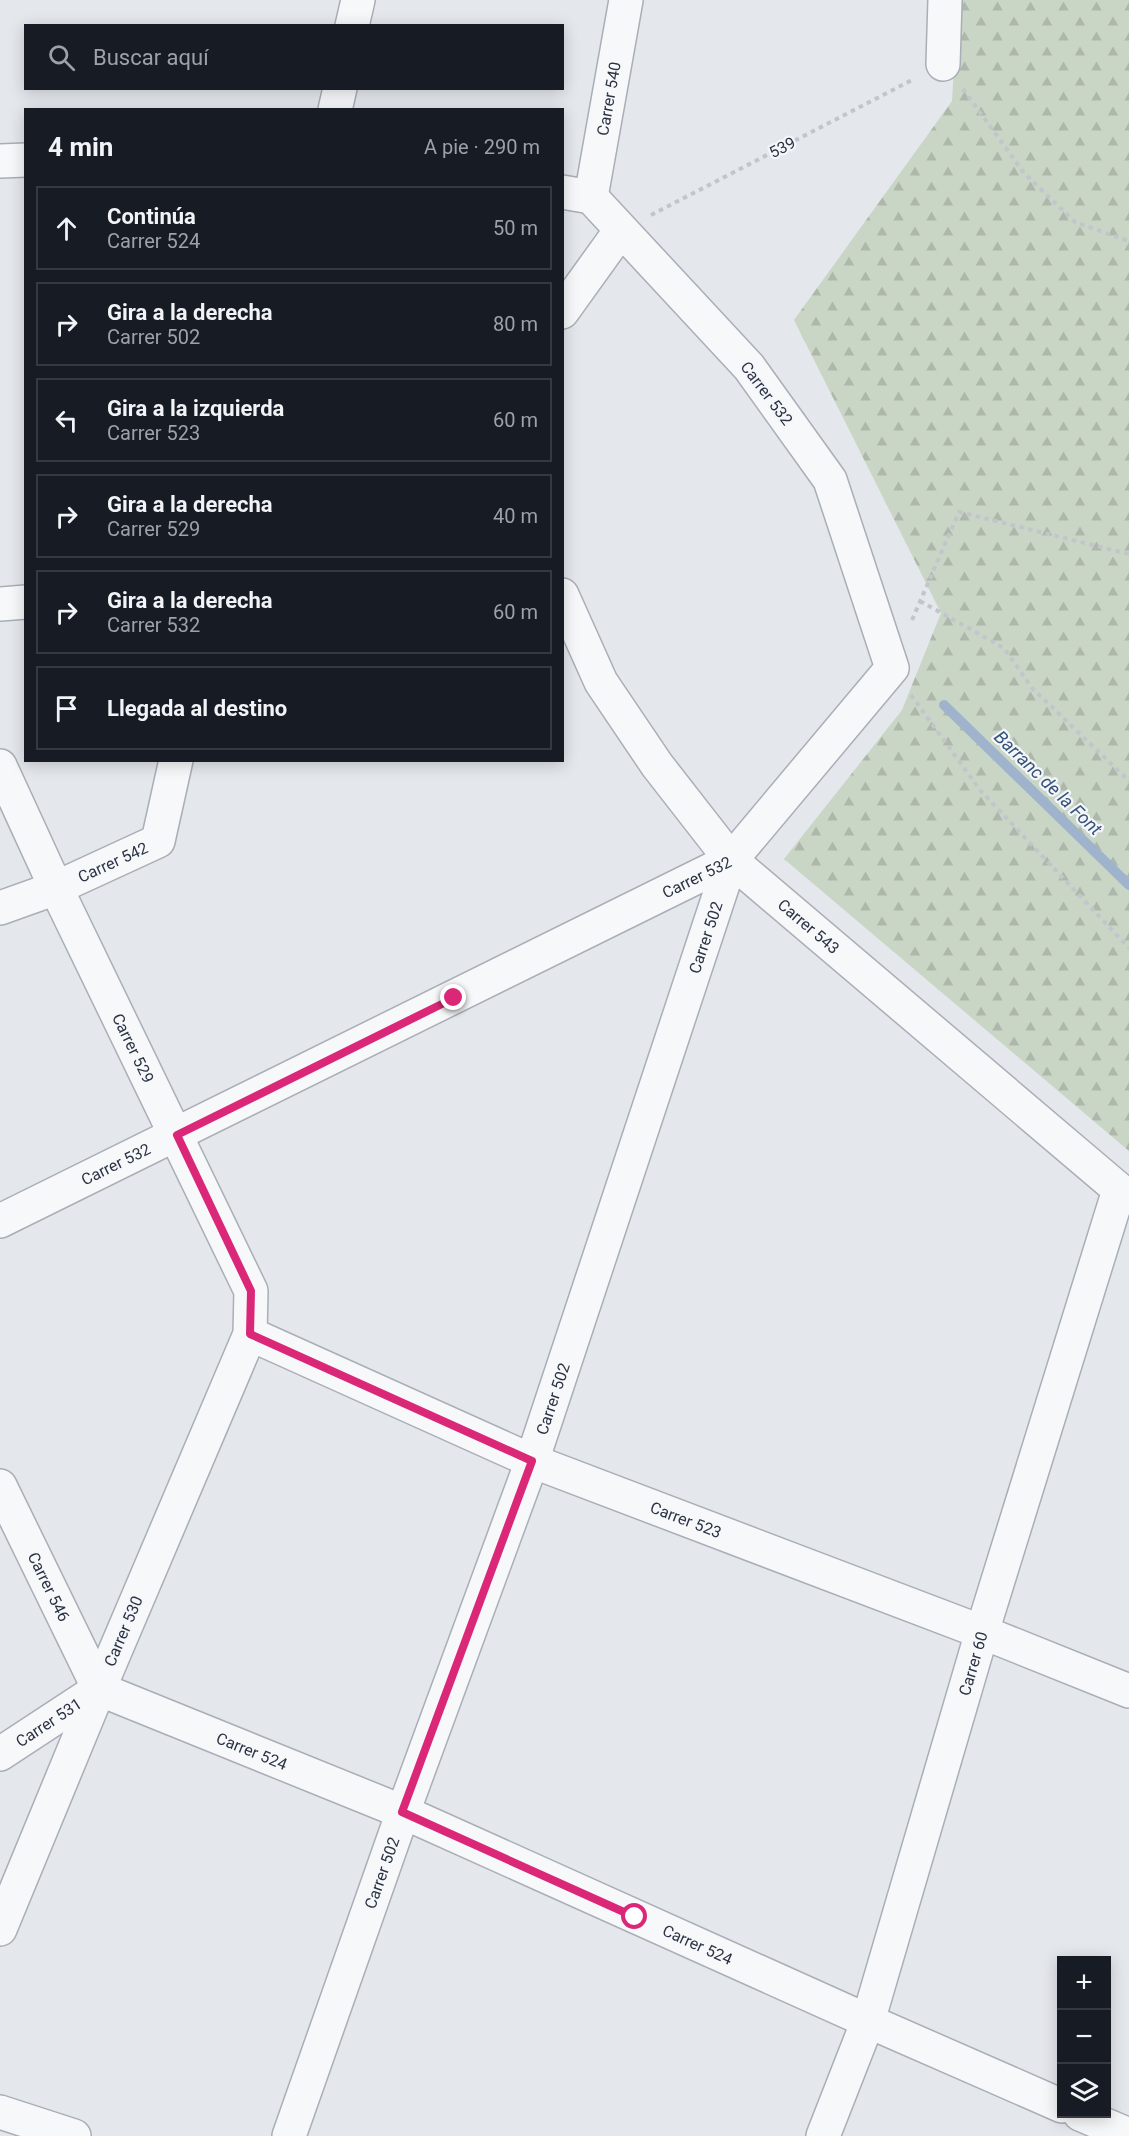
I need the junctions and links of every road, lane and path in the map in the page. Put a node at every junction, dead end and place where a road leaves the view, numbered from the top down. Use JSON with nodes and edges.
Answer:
{"nodes":[{"id":1,"x":358,"y":0,"type":"edge"},
{"id":2,"x":626,"y":0,"type":"edge"},
{"id":3,"x":945,"y":0,"type":"edge"},
{"id":4,"x":352,"y":24,"type":"edge"},
{"id":5,"x":944,"y":64,"type":"junction"},
{"id":6,"x":339,"y":90,"type":"edge"},
{"id":7,"x":335,"y":108,"type":"edge"},
{"id":8,"x":24,"y":160,"type":"edge"},
{"id":9,"x":0,"y":161,"type":"edge"},
{"id":10,"x":577,"y":194,"type":"edge"},
{"id":11,"x":621,"y":230,"type":"junction"},
{"id":12,"x":1129,"y":241,"type":"edge"},
{"id":13,"x":564,"y":309,"type":"edge"},
{"id":14,"x":1129,"y":554,"type":"edge"},
{"id":15,"x":564,"y":599,"type":"edge"},
{"id":16,"x":920,"y":601,"type":"junction"},
{"id":17,"x":24,"y":602,"type":"edge"},
{"id":18,"x":0,"y":604,"type":"edge"},
{"id":19,"x":892,"y":668,"type":"junction"},
{"id":20,"x":176,"y":762,"type":"edge"},
{"id":21,"x":0,"y":766,"type":"edge"},
{"id":22,"x":1129,"y":781,"type":"edge"},
{"id":23,"x":731,"y":860,"type":"junction"},
{"id":24,"x":56,"y":888,"type":"junction"},
{"id":25,"x":0,"y":908,"type":"edge"},
{"id":26,"x":1129,"y":948,"type":"edge"},
{"id":27,"x":177,"y":1135,"type":"junction"},
{"id":28,"x":1124,"y":1194,"type":"edge"},
{"id":29,"x":0,"y":1221,"type":"edge"},
{"id":30,"x":250,"y":1334,"type":"junction"},
{"id":31,"x":532,"y":1461,"type":"junction"},
{"id":32,"x":0,"y":1486,"type":"edge"},
{"id":33,"x":982,"y":1632,"type":"junction"},
{"id":34,"x":99,"y":1689,"type":"junction"},
{"id":35,"x":1129,"y":1691,"type":"edge"},
{"id":36,"x":0,"y":1754,"type":"edge"},
{"id":37,"x":402,"y":1812,"type":"junction"},
{"id":38,"x":0,"y":1929,"type":"edge"},
{"id":39,"x":868,"y":2021,"type":"junction"},
{"id":40,"x":1057,"y":2104,"type":"edge"},
{"id":41,"x":0,"y":2112,"type":"edge"},
{"id":42,"x":1089,"y":2118,"type":"edge"},
{"id":43,"x":1129,"y":2135,"type":"edge"},
{"id":44,"x":74,"y":2136,"type":"edge"},
{"id":45,"x":289,"y":2136,"type":"edge"},
{"id":46,"x":823,"y":2136,"type":"edge"}],
"edges":[{"from":1,"to":4,"type":"street"},
{"from":2,"to":10,"type":"street","name":"Carrer 540"},
{"from":3,"to":5,"type":"street"},
{"from":5,"to":11,"type":"path","name":"539"},
{"from":5,"to":12,"type":"path"},
{"from":6,"to":7,"type":"street"},
{"from":8,"to":9,"type":"street"},
{"from":10,"to":11,"type":"street","name":"Carrer 532"},
{"from":11,"to":13,"type":"street"},
{"from":11,"to":19,"type":"street","name":"Carrer 532"},
{"from":14,"to":16,"type":"path"},
{"from":15,"to":23,"type":"street","name":"Carrer 543"},
{"from":16,"to":19,"type":"path"},
{"from":16,"to":22,"type":"path"},
{"from":17,"to":18,"type":"street"},
{"from":19,"to":23,"type":"street","name":"Carrer 532"},
{"from":19,"to":26,"type":"path"},
{"from":20,"to":24,"type":"street","name":"Carrer 542"},
{"from":21,"to":24,"type":"street","name":"Carrer 529"},
{"from":23,"to":27,"type":"street","name":"Carrer 532"},
{"from":23,"to":28,"type":"street","name":"Carrer 543"},
{"from":23,"to":31,"type":"street","name":"Carrer 502"},
{"from":24,"to":25,"type":"street"},
{"from":24,"to":27,"type":"street","name":"Carrer 529"},
{"from":27,"to":29,"type":"street","name":"Carrer 532"},
{"from":27,"to":30,"type":"street","name":"Carrer 529"},
{"from":28,"to":33,"type":"street","name":"Carrer 60"},
{"from":30,"to":31,"type":"street","name":"Carrer 523"},
{"from":30,"to":34,"type":"street","name":"Carrer 530"},
{"from":31,"to":33,"type":"street","name":"Carrer 523"},
{"from":31,"to":37,"type":"street","name":"Carrer 502"},
{"from":32,"to":34,"type":"street","name":"Carrer 546"},
{"from":33,"to":35,"type":"street","name":"Carrer 523"},
{"from":33,"to":39,"type":"street","name":"Carrer 60"},
{"from":34,"to":36,"type":"street","name":"Carrer 531"},
{"from":34,"to":37,"type":"street","name":"Carrer 524"},
{"from":34,"to":38,"type":"street","name":"Carrer 530"},
{"from":37,"to":39,"type":"street","name":"Carrer 524"},
{"from":37,"to":45,"type":"street","name":"Carrer 502"},
{"from":39,"to":40,"type":"street","name":"Carrer 524"},
{"from":39,"to":46,"type":"street","name":"Carrer 60"},
{"from":41,"to":44,"type":"street"},
{"from":42,"to":43,"type":"street"}]}
